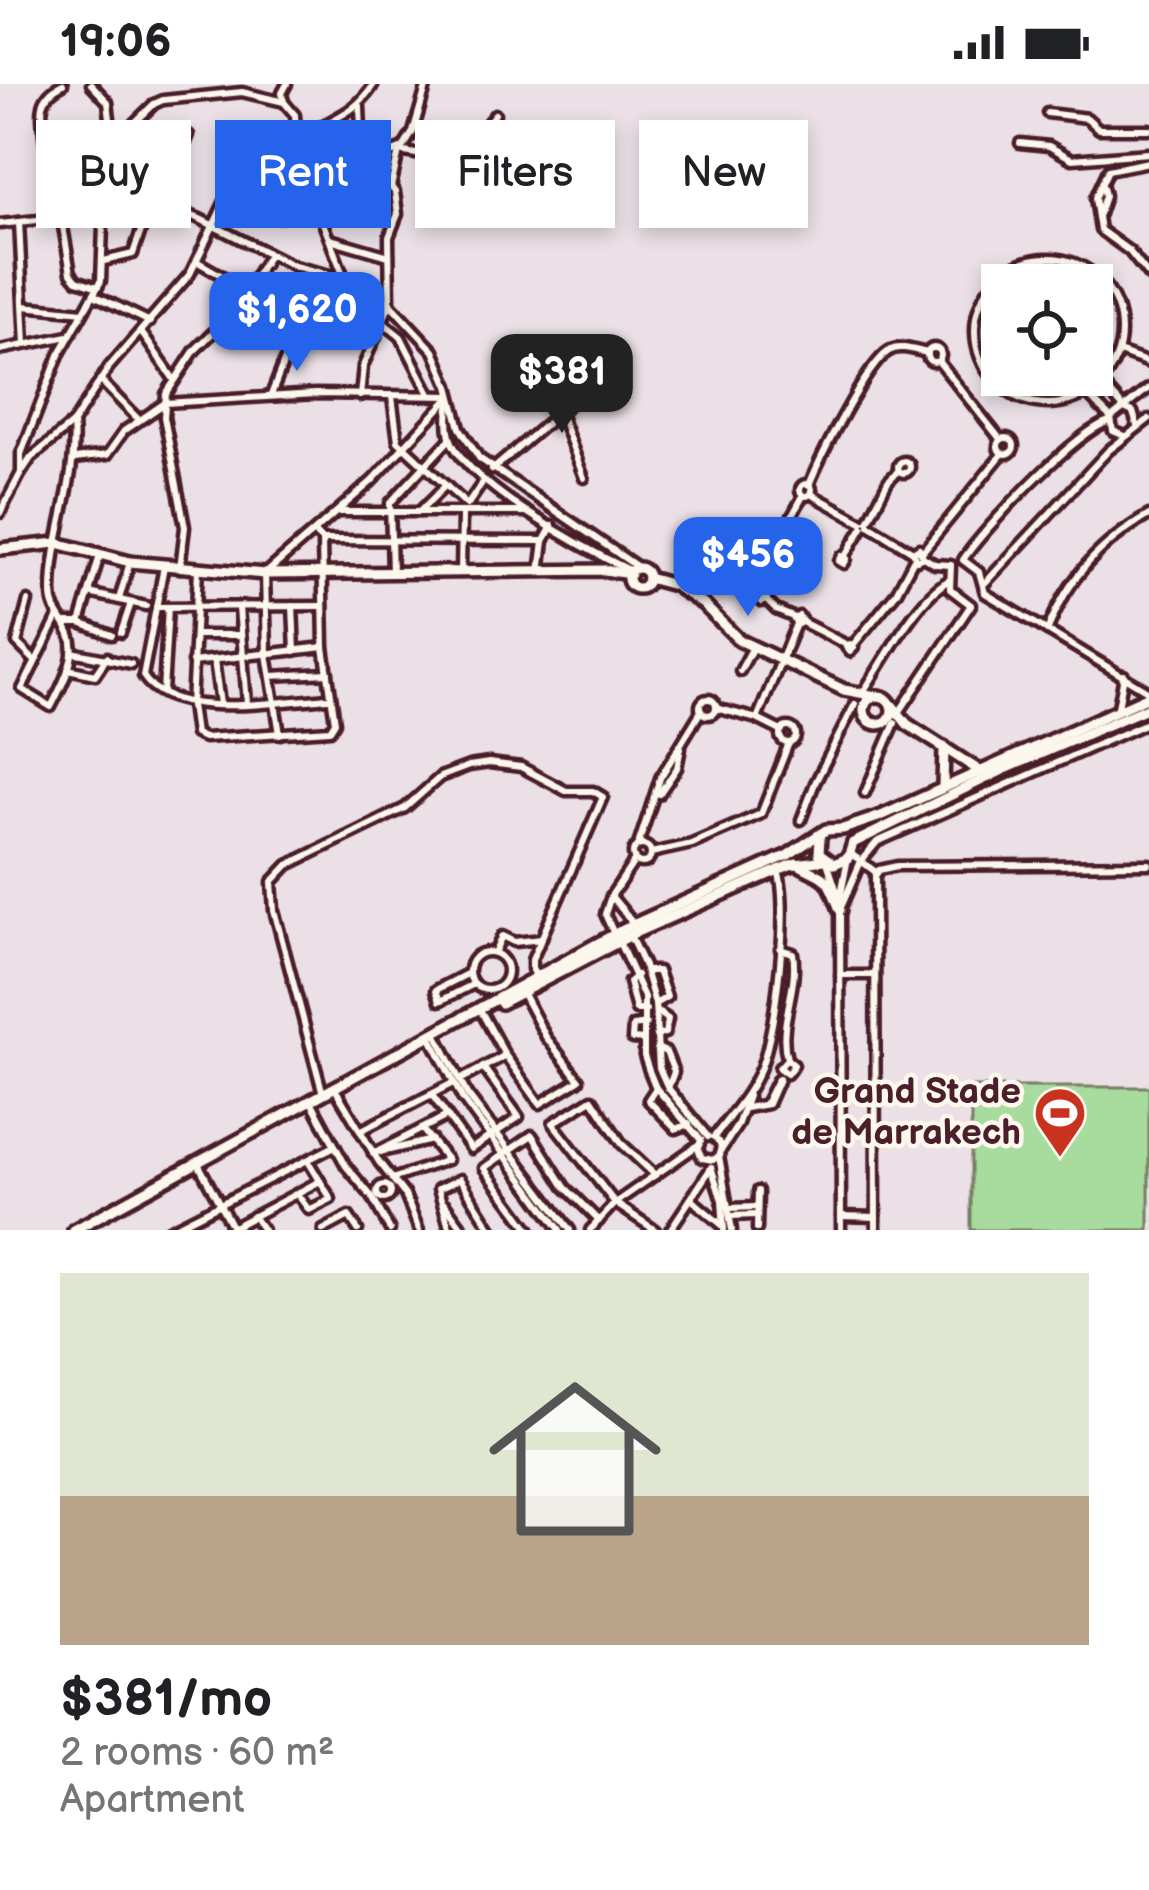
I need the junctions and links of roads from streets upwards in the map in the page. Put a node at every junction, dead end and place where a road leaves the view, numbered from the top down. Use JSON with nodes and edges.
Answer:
{"nodes":[{"id":1,"x":64,"y":84,"type":"edge"},
{"id":2,"x":91,"y":84,"type":"edge"},
{"id":3,"x":287,"y":84,"type":"edge"},
{"id":4,"x":373,"y":84,"type":"edge"},
{"id":5,"x":427,"y":84,"type":"edge"},
{"id":6,"x":284,"y":102,"type":"junction"},
{"id":7,"x":360,"y":106,"type":"junction"},
{"id":8,"x":495,"y":113,"type":"dead end"},
{"id":9,"x":1047,"y":113,"type":"dead end"},
{"id":10,"x":295,"y":115,"type":"junction"},
{"id":11,"x":43,"y":120,"type":"edge"},
{"id":12,"x":111,"y":120,"type":"edge"},
{"id":13,"x":136,"y":120,"type":"edge"},
{"id":14,"x":295,"y":120,"type":"edge"},
{"id":15,"x":300,"y":120,"type":"edge"},
{"id":16,"x":333,"y":120,"type":"edge"},
{"id":17,"x":362,"y":120,"type":"edge"},
{"id":18,"x":490,"y":120,"type":"edge"},
{"id":19,"x":1149,"y":129,"type":"edge"},
{"id":20,"x":1020,"y":142,"type":"dead end"},
{"id":21,"x":399,"y":151,"type":"junction"},
{"id":22,"x":391,"y":153,"type":"edge"},
{"id":23,"x":415,"y":154,"type":"edge"},
{"id":24,"x":1149,"y":158,"type":"edge"},
{"id":25,"x":391,"y":187,"type":"joint"},
{"id":26,"x":191,"y":217,"type":"edge"},
{"id":27,"x":36,"y":219,"type":"edge"},
{"id":28,"x":215,"y":219,"type":"edge"},
{"id":29,"x":19,"y":222,"type":"junction"},
{"id":30,"x":0,"y":224,"type":"edge"},
{"id":31,"x":211,"y":226,"type":"junction"},
{"id":32,"x":63,"y":228,"type":"edge"},
{"id":33,"x":103,"y":228,"type":"edge"},
{"id":34,"x":143,"y":228,"type":"edge"},
{"id":35,"x":326,"y":228,"type":"edge"},
{"id":36,"x":330,"y":239,"type":"junction"},
{"id":37,"x":270,"y":254,"type":"junction"},
{"id":38,"x":389,"y":256,"type":"junction"},
{"id":39,"x":104,"y":262,"type":"junction"},
{"id":40,"x":198,"y":262,"type":"junction"},
{"id":41,"x":1021,"y":264,"type":"edge"},
{"id":42,"x":1078,"y":264,"type":"edge"},
{"id":43,"x":314,"y":272,"type":"junction"},
{"id":44,"x":1149,"y":276,"type":"edge"},
{"id":45,"x":344,"y":278,"type":"junction"},
{"id":46,"x":247,"y":290,"type":"junction"},
{"id":47,"x":96,"y":291,"type":"junction"},
{"id":48,"x":1113,"y":300,"type":"edge"},
{"id":49,"x":981,"y":301,"type":"edge"},
{"id":50,"x":390,"y":304,"type":"junction"},
{"id":51,"x":24,"y":306,"type":"junction"},
{"id":52,"x":82,"y":312,"type":"junction"},
{"id":53,"x":380,"y":320,"type":"junction"},
{"id":54,"x":150,"y":322,"type":"junction"},
{"id":55,"x":141,"y":332,"type":"junction"},
{"id":56,"x":68,"y":336,"type":"junction"},
{"id":57,"x":25,"y":344,"type":"junction"},
{"id":58,"x":0,"y":350,"type":"edge"},
{"id":59,"x":1118,"y":352,"type":"junction"},
{"id":60,"x":981,"y":358,"type":"edge"},
{"id":61,"x":1113,"y":361,"type":"edge"},
{"id":62,"x":1149,"y":363,"type":"edge"},
{"id":63,"x":607,"y":372,"type":"dead end"},
{"id":64,"x":174,"y":379,"type":"junction"},
{"id":65,"x":100,"y":380,"type":"junction"},
{"id":66,"x":1149,"y":388,"type":"edge"},
{"id":67,"x":430,"y":394,"type":"junction"},
{"id":68,"x":271,"y":395,"type":"junction"},
{"id":69,"x":360,"y":396,"type":"junction"},
{"id":70,"x":451,"y":396,"type":"junction"},
{"id":71,"x":1020,"y":396,"type":"edge"},
{"id":72,"x":1077,"y":396,"type":"edge"},
{"id":73,"x":1089,"y":396,"type":"edge"},
{"id":74,"x":1113,"y":396,"type":"edge"},
{"id":75,"x":392,"y":397,"type":"junction"},
{"id":76,"x":165,"y":403,"type":"junction"},
{"id":77,"x":1124,"y":408,"type":"junction"},
{"id":78,"x":559,"y":410,"type":"junction"},
{"id":79,"x":138,"y":418,"type":"junction"},
{"id":80,"x":1149,"y":419,"type":"edge"},
{"id":81,"x":1110,"y":420,"type":"junction"},
{"id":82,"x":73,"y":423,"type":"junction"},
{"id":83,"x":1136,"y":428,"type":"junction"},
{"id":84,"x":1125,"y":436,"type":"junction"},
{"id":85,"x":450,"y":439,"type":"junction"},
{"id":86,"x":404,"y":446,"type":"junction"},
{"id":87,"x":75,"y":459,"type":"junction"},
{"id":88,"x":425,"y":465,"type":"junction"},
{"id":89,"x":492,"y":470,"type":"junction"},
{"id":90,"x":899,"y":470,"type":"dead end"},
{"id":91,"x":21,"y":472,"type":"junction"},
{"id":92,"x":584,"y":478,"type":"dead end"},
{"id":93,"x":0,"y":481,"type":"edge"},
{"id":94,"x":483,"y":482,"type":"junction"},
{"id":95,"x":446,"y":485,"type":"junction"},
{"id":96,"x":14,"y":487,"type":"junction"},
{"id":97,"x":808,"y":492,"type":"junction"},
{"id":98,"x":467,"y":505,"type":"junction"},
{"id":99,"x":339,"y":512,"type":"junction"},
{"id":100,"x":531,"y":512,"type":"junction"},
{"id":101,"x":0,"y":513,"type":"edge"},
{"id":102,"x":390,"y":513,"type":"junction"},
{"id":103,"x":418,"y":514,"type":"junction"},
{"id":104,"x":462,"y":514,"type":"junction"},
{"id":105,"x":1149,"y":515,"type":"edge"},
{"id":106,"x":866,"y":524,"type":"junction"},
{"id":107,"x":552,"y":526,"type":"junction"},
{"id":108,"x":314,"y":533,"type":"junction"},
{"id":109,"x":322,"y":540,"type":"junction"},
{"id":110,"x":392,"y":541,"type":"junction"},
{"id":111,"x":462,"y":541,"type":"junction"},
{"id":112,"x":544,"y":541,"type":"junction"},
{"id":113,"x":57,"y":543,"type":"junction"},
{"id":114,"x":0,"y":549,"type":"edge"},
{"id":115,"x":918,"y":554,"type":"junction"},
{"id":116,"x":100,"y":555,"type":"junction"},
{"id":117,"x":845,"y":557,"type":"dead end"},
{"id":118,"x":130,"y":562,"type":"junction"},
{"id":119,"x":934,"y":564,"type":"junction"},
{"id":120,"x":164,"y":566,"type":"junction"},
{"id":121,"x":180,"y":568,"type":"junction"},
{"id":122,"x":198,"y":570,"type":"junction"},
{"id":123,"x":633,"y":571,"type":"junction"},
{"id":124,"x":540,"y":572,"type":"junction"},
{"id":125,"x":461,"y":573,"type":"junction"},
{"id":126,"x":266,"y":574,"type":"junction"},
{"id":127,"x":322,"y":574,"type":"junction"},
{"id":128,"x":392,"y":574,"type":"junction"},
{"id":129,"x":648,"y":578,"type":"junction"},
{"id":130,"x":945,"y":583,"type":"junction"},
{"id":131,"x":985,"y":583,"type":"junction"},
{"id":132,"x":89,"y":592,"type":"junction"},
{"id":133,"x":119,"y":600,"type":"junction"},
{"id":134,"x":28,"y":601,"type":"dead end"},
{"id":135,"x":131,"y":602,"type":"junction"},
{"id":136,"x":146,"y":606,"type":"dead end"},
{"id":137,"x":293,"y":606,"type":"junction"},
{"id":138,"x":323,"y":606,"type":"junction"},
{"id":139,"x":156,"y":607,"type":"junction"},
{"id":140,"x":167,"y":608,"type":"junction"},
{"id":141,"x":196,"y":608,"type":"junction"},
{"id":142,"x":238,"y":608,"type":"junction"},
{"id":143,"x":266,"y":608,"type":"junction"},
{"id":144,"x":1055,"y":609,"type":"junction"},
{"id":145,"x":60,"y":621,"type":"junction"},
{"id":146,"x":798,"y":621,"type":"junction"},
{"id":147,"x":1030,"y":622,"type":"junction"},
{"id":148,"x":80,"y":623,"type":"junction"},
{"id":149,"x":1047,"y":632,"type":"junction"},
{"id":150,"x":194,"y":634,"type":"junction"},
{"id":151,"x":239,"y":635,"type":"junction"},
{"id":152,"x":150,"y":641,"type":"junction"},
{"id":153,"x":165,"y":644,"type":"junction"},
{"id":154,"x":324,"y":647,"type":"junction"},
{"id":155,"x":753,"y":647,"type":"junction"},
{"id":156,"x":296,"y":651,"type":"junction"},
{"id":157,"x":72,"y":652,"type":"junction"},
{"id":158,"x":267,"y":654,"type":"junction"},
{"id":159,"x":107,"y":657,"type":"junction"},
{"id":160,"x":241,"y":657,"type":"junction"},
{"id":161,"x":214,"y":660,"type":"junction"},
{"id":162,"x":780,"y":660,"type":"junction"},
{"id":163,"x":35,"y":661,"type":"junction"},
{"id":164,"x":192,"y":662,"type":"junction"},
{"id":165,"x":131,"y":664,"type":"dead end"},
{"id":166,"x":67,"y":669,"type":"junction"},
{"id":167,"x":740,"y":671,"type":"dead end"},
{"id":168,"x":328,"y":673,"type":"junction"},
{"id":169,"x":271,"y":676,"type":"junction"},
{"id":170,"x":1124,"y":676,"type":"junction"},
{"id":171,"x":844,"y":690,"type":"junction"},
{"id":172,"x":163,"y":692,"type":"junction"},
{"id":173,"x":862,"y":693,"type":"junction"},
{"id":174,"x":1149,"y":694,"type":"edge"},
{"id":175,"x":876,"y":695,"type":"junction"},
{"id":176,"x":331,"y":698,"type":"junction"},
{"id":177,"x":274,"y":701,"type":"junction"},
{"id":178,"x":247,"y":703,"type":"junction"},
{"id":179,"x":220,"y":704,"type":"junction"},
{"id":180,"x":855,"y":704,"type":"junction"},
{"id":181,"x":191,"y":705,"type":"junction"},
{"id":182,"x":1149,"y":707,"type":"edge"},
{"id":183,"x":1118,"y":709,"type":"junction"},
{"id":184,"x":864,"y":714,"type":"junction"},
{"id":185,"x":895,"y":718,"type":"junction"},
{"id":186,"x":757,"y":719,"type":"junction"},
{"id":187,"x":1149,"y":722,"type":"edge"},
{"id":188,"x":782,"y":731,"type":"junction"},
{"id":189,"x":280,"y":734,"type":"junction"},
{"id":190,"x":789,"y":743,"type":"junction"},
{"id":191,"x":944,"y":747,"type":"junction"},
{"id":192,"x":980,"y":770,"type":"junction"},
{"id":193,"x":943,"y":787,"type":"junction"},
{"id":194,"x":865,"y":793,"type":"dead end"},
{"id":195,"x":801,"y":820,"type":"dead end"},
{"id":196,"x":843,"y":829,"type":"junction"},
{"id":197,"x":820,"y":837,"type":"junction"},
{"id":198,"x":638,"y":845,"type":"junction"},
{"id":199,"x":651,"y":853,"type":"junction"},
{"id":200,"x":853,"y":854,"type":"junction"},
{"id":201,"x":634,"y":860,"type":"junction"},
{"id":202,"x":826,"y":861,"type":"junction"},
{"id":203,"x":796,"y":863,"type":"junction"},
{"id":204,"x":1149,"y":864,"type":"edge"},
{"id":205,"x":778,"y":870,"type":"junction"},
{"id":206,"x":878,"y":873,"type":"junction"},
{"id":207,"x":611,"y":896,"type":"junction"},
{"id":208,"x":840,"y":904,"type":"junction"},
{"id":209,"x":634,"y":924,"type":"junction"},
{"id":210,"x":621,"y":937,"type":"junction"},
{"id":211,"x":542,"y":939,"type":"junction"},
{"id":212,"x":514,"y":942,"type":"junction"},
{"id":213,"x":779,"y":949,"type":"junction"},
{"id":214,"x":637,"y":950,"type":"junction"},
{"id":215,"x":498,"y":954,"type":"junction"},
{"id":216,"x":626,"y":956,"type":"junction"},
{"id":217,"x":646,"y":971,"type":"junction"},
{"id":218,"x":469,"y":974,"type":"junction"},
{"id":219,"x":840,"y":975,"type":"junction"},
{"id":220,"x":874,"y":975,"type":"junction"},
{"id":221,"x":537,"y":977,"type":"junction"},
{"id":222,"x":474,"y":984,"type":"junction"},
{"id":223,"x":512,"y":988,"type":"junction"},
{"id":224,"x":488,"y":990,"type":"junction"},
{"id":225,"x":494,"y":1001,"type":"junction"},
{"id":226,"x":773,"y":1007,"type":"junction"},
{"id":227,"x":789,"y":1007,"type":"junction"},
{"id":228,"x":652,"y":1008,"type":"junction"},
{"id":229,"x":482,"y":1013,"type":"junction"},
{"id":230,"x":646,"y":1024,"type":"junction"},
{"id":231,"x":435,"y":1038,"type":"junction"},
{"id":232,"x":645,"y":1040,"type":"junction"},
{"id":233,"x":656,"y":1047,"type":"junction"},
{"id":234,"x":505,"y":1055,"type":"junction"},
{"id":235,"x":483,"y":1067,"type":"junction"},
{"id":236,"x":761,"y":1067,"type":"junction"},
{"id":237,"x":659,"y":1068,"type":"junction"},
{"id":238,"x":782,"y":1069,"type":"junction"},
{"id":239,"x":649,"y":1071,"type":"junction"},
{"id":240,"x":456,"y":1081,"type":"junction"},
{"id":241,"x":656,"y":1088,"type":"junction"},
{"id":242,"x":668,"y":1088,"type":"junction"},
{"id":243,"x":337,"y":1093,"type":"junction"},
{"id":244,"x":748,"y":1093,"type":"junction"},
{"id":245,"x":323,"y":1094,"type":"junction"},
{"id":246,"x":432,"y":1095,"type":"junction"},
{"id":247,"x":312,"y":1103,"type":"junction"},
{"id":248,"x":746,"y":1108,"type":"junction"},
{"id":249,"x":446,"y":1116,"type":"junction"},
{"id":250,"x":689,"y":1124,"type":"junction"},
{"id":251,"x":422,"y":1129,"type":"junction"},
{"id":252,"x":359,"y":1132,"type":"junction"},
{"id":253,"x":494,"y":1133,"type":"junction"},
{"id":254,"x":432,"y":1140,"type":"junction"},
{"id":255,"x":705,"y":1140,"type":"junction"},
{"id":256,"x":335,"y":1146,"type":"junction"},
{"id":257,"x":508,"y":1152,"type":"junction"},
{"id":258,"x":720,"y":1152,"type":"junction"},
{"id":259,"x":375,"y":1153,"type":"junction"},
{"id":260,"x":705,"y":1160,"type":"junction"},
{"id":261,"x":308,"y":1161,"type":"junction"},
{"id":262,"x":200,"y":1167,"type":"junction"},
{"id":263,"x":711,"y":1168,"type":"junction"},
{"id":264,"x":655,"y":1175,"type":"junction"},
{"id":265,"x":320,"y":1181,"type":"junction"},
{"id":266,"x":393,"y":1184,"type":"junction"},
{"id":267,"x":758,"y":1191,"type":"dead end"},
{"id":268,"x":296,"y":1193,"type":"junction"},
{"id":269,"x":375,"y":1196,"type":"junction"},
{"id":270,"x":690,"y":1198,"type":"junction"},
{"id":271,"x":442,"y":1201,"type":"junction"},
{"id":272,"x":615,"y":1203,"type":"junction"},
{"id":273,"x":218,"y":1205,"type":"junction"},
{"id":274,"x":756,"y":1211,"type":"junction"},
{"id":275,"x":729,"y":1212,"type":"junction"},
{"id":276,"x":254,"y":1216,"type":"junction"},
{"id":277,"x":841,"y":1216,"type":"junction"},
{"id":278,"x":876,"y":1217,"type":"junction"},
{"id":279,"x":598,"y":1222,"type":"junction"},
{"id":280,"x":79,"y":1229,"type":"edge"},
{"id":281,"x":232,"y":1229,"type":"edge"},
{"id":282,"x":325,"y":1229,"type":"edge"},
{"id":283,"x":727,"y":1229,"type":"edge"},
{"id":284,"x":757,"y":1229,"type":"edge"},
{"id":285,"x":169,"y":1230,"type":"edge"},
{"id":286,"x":263,"y":1230,"type":"edge"},
{"id":287,"x":358,"y":1230,"type":"edge"},
{"id":288,"x":390,"y":1230,"type":"edge"},
{"id":289,"x":419,"y":1230,"type":"edge"},
{"id":290,"x":450,"y":1230,"type":"edge"},
{"id":291,"x":464,"y":1230,"type":"edge"},
{"id":292,"x":492,"y":1230,"type":"edge"},
{"id":293,"x":530,"y":1230,"type":"edge"},
{"id":294,"x":560,"y":1230,"type":"edge"},
{"id":295,"x":570,"y":1230,"type":"edge"},
{"id":296,"x":590,"y":1230,"type":"edge"},
{"id":297,"x":655,"y":1230,"type":"edge"},
{"id":298,"x":670,"y":1230,"type":"edge"},
{"id":299,"x":841,"y":1230,"type":"edge"},
{"id":300,"x":876,"y":1230,"type":"edge"}],
"edges":[{"from":1,"to":11,"type":"street"},
{"from":2,"to":12,"type":"street"},
{"from":3,"to":6,"type":"street"},
{"from":4,"to":7,"type":"street"},
{"from":5,"to":21,"type":"street"},
{"from":6,"to":10,"type":"street"},
{"from":6,"to":13,"type":"street"},
{"from":7,"to":16,"type":"street"},
{"from":7,"to":17,"type":"street"},
{"from":8,"to":18,"type":"street"},
{"from":9,"to":19,"type":"street"},
{"from":10,"to":14,"type":"street"},
{"from":10,"to":15,"type":"street"},
{"from":20,"to":24,"type":"street"},
{"from":21,"to":22,"type":"street"},
{"from":21,"to":23,"type":"street"},
{"from":21,"to":25,"type":"street"},
{"from":24,"to":44,"type":"street"},
{"from":25,"to":38,"type":"street"},
{"from":26,"to":31,"type":"street"},
{"from":27,"to":29,"type":"street"},
{"from":28,"to":31,"type":"street"},
{"from":29,"to":30,"type":"street"},
{"from":29,"to":51,"type":"street"},
{"from":31,"to":37,"type":"street"},
{"from":31,"to":40,"type":"street"},
{"from":32,"to":47,"type":"street"},
{"from":33,"to":39,"type":"street"},
{"from":34,"to":39,"type":"street"},
{"from":35,"to":36,"type":"street"},
{"from":36,"to":38,"type":"street"},
{"from":36,"to":45,"type":"street"},
{"from":37,"to":43,"type":"street"},
{"from":37,"to":46,"type":"street"},
{"from":38,"to":50,"type":"street"},
{"from":39,"to":47,"type":"street"},
{"from":40,"to":46,"type":"street"},
{"from":40,"to":54,"type":"street"},
{"from":41,"to":42,"type":"street"},
{"from":43,"to":45,"type":"street"},
{"from":43,"to":68,"type":"street"},
{"from":45,"to":50,"type":"street"},
{"from":46,"to":64,"type":"street"},
{"from":47,"to":52,"type":"street"},
{"from":47,"to":54,"type":"street"},
{"from":48,"to":59,"type":"street"},
{"from":49,"to":60,"type":"street"},
{"from":50,"to":53,"type":"street"},
{"from":50,"to":70,"type":"street"},
{"from":51,"to":52,"type":"street"},
{"from":51,"to":57,"type":"street"},
{"from":52,"to":56,"type":"street"},
{"from":53,"to":67,"type":"street"},
{"from":53,"to":69,"type":"street"},
{"from":54,"to":55,"type":"street"},
{"from":55,"to":64,"type":"street"},
{"from":55,"to":65,"type":"street"},
{"from":56,"to":57,"type":"street"},
{"from":56,"to":91,"type":"street"},
{"from":57,"to":58,"type":"street"},
{"from":59,"to":61,"type":"street"},
{"from":59,"to":62,"type":"street"},
{"from":63,"to":78,"type":"street"},
{"from":64,"to":76,"type":"street"},
{"from":65,"to":79,"type":"street"},
{"from":65,"to":82,"type":"street"},
{"from":66,"to":77,"type":"street"},
{"from":67,"to":70,"type":"street"},
{"from":67,"to":75,"type":"street"},
{"from":68,"to":69,"type":"street"},
{"from":68,"to":76,"type":"street"},
{"from":69,"to":75,"type":"street"},
{"from":70,"to":85,"type":"street"},
{"from":70,"to":86,"type":"street"},
{"from":70,"to":89,"type":"street"},
{"from":71,"to":72,"type":"street"},
{"from":73,"to":81,"type":"street"},
{"from":74,"to":77,"type":"street"},
{"from":75,"to":86,"type":"street"},
{"from":76,"to":79,"type":"street"},
{"from":76,"to":121,"type":"street"},
{"from":77,"to":81,"type":"street"},
{"from":77,"to":83,"type":"street"},
{"from":78,"to":89,"type":"street"},
{"from":78,"to":92,"type":"street"},
{"from":79,"to":87,"type":"street"},
{"from":80,"to":83,"type":"street"},
{"from":81,"to":84,"type":"street"},
{"from":81,"to":131,"type":"street"},
{"from":82,"to":87,"type":"street"},
{"from":82,"to":91,"type":"street"},
{"from":83,"to":84,"type":"street"},
{"from":84,"to":131,"type":"street"},
{"from":85,"to":88,"type":"street"},
{"from":85,"to":94,"type":"street"},
{"from":86,"to":88,"type":"street"},
{"from":86,"to":99,"type":"street"},
{"from":87,"to":113,"type":"street"},
{"from":88,"to":95,"type":"street"},
{"from":88,"to":102,"type":"street"},
{"from":89,"to":123,"type":"street"},
{"from":90,"to":106,"type":"street"},
{"from":91,"to":96,"type":"street"},
{"from":93,"to":96,"type":"street"},
{"from":94,"to":98,"type":"street"},
{"from":94,"to":100,"type":"street"},
{"from":95,"to":98,"type":"street"},
{"from":95,"to":103,"type":"street"},
{"from":96,"to":101,"type":"street"},
{"from":97,"to":106,"type":"street"},
{"from":97,"to":115,"type":"street"},
{"from":97,"to":146,"type":"street"},
{"from":98,"to":104,"type":"street"},
{"from":99,"to":102,"type":"street"},
{"from":99,"to":108,"type":"street"},
{"from":100,"to":104,"type":"street"},
{"from":100,"to":107,"type":"street"},
{"from":102,"to":103,"type":"street"},
{"from":102,"to":110,"type":"street"},
{"from":103,"to":104,"type":"street"},
{"from":104,"to":111,"type":"street"},
{"from":105,"to":144,"type":"street"},
{"from":106,"to":115,"type":"street"},
{"from":106,"to":117,"type":"street"},
{"from":107,"to":112,"type":"street"},
{"from":107,"to":123,"type":"street"},
{"from":108,"to":109,"type":"street"},
{"from":108,"to":126,"type":"street"},
{"from":109,"to":110,"type":"street"},
{"from":109,"to":127,"type":"street"},
{"from":110,"to":111,"type":"street"},
{"from":110,"to":128,"type":"street"},
{"from":111,"to":112,"type":"street"},
{"from":111,"to":125,"type":"street"},
{"from":112,"to":124,"type":"street"},
{"from":113,"to":114,"type":"street"},
{"from":113,"to":116,"type":"street"},
{"from":113,"to":145,"type":"street"},
{"from":115,"to":119,"type":"street"},
{"from":115,"to":146,"type":"street"},
{"from":116,"to":118,"type":"street"},
{"from":116,"to":132,"type":"street"},
{"from":118,"to":120,"type":"street"},
{"from":118,"to":133,"type":"street"},
{"from":119,"to":130,"type":"street"},
{"from":119,"to":130,"type":"street"},
{"from":120,"to":121,"type":"street"},
{"from":120,"to":139,"type":"street"},
{"from":121,"to":122,"type":"street"},
{"from":122,"to":126,"type":"street"},
{"from":122,"to":141,"type":"street"},
{"from":123,"to":124,"type":"street"},
{"from":123,"to":129,"type":"street"},
{"from":123,"to":129,"type":"street"},
{"from":124,"to":125,"type":"street"},
{"from":125,"to":128,"type":"street"},
{"from":126,"to":127,"type":"street"},
{"from":126,"to":143,"type":"street"},
{"from":127,"to":128,"type":"street"},
{"from":127,"to":138,"type":"street"},
{"from":129,"to":155,"type":"street"},
{"from":130,"to":173,"type":"street"},
{"from":130,"to":185,"type":"street"},
{"from":131,"to":147,"type":"street"},
{"from":132,"to":133,"type":"street"},
{"from":132,"to":148,"type":"street"},
{"from":133,"to":135,"type":"street"},
{"from":134,"to":163,"type":"street"},
{"from":135,"to":136,"type":"street"},
{"from":135,"to":148,"type":"street"},
{"from":137,"to":138,"type":"street"},
{"from":137,"to":143,"type":"street"},
{"from":137,"to":156,"type":"street"},
{"from":138,"to":154,"type":"street"},
{"from":139,"to":140,"type":"street"},
{"from":139,"to":152,"type":"street"},
{"from":140,"to":141,"type":"street"},
{"from":140,"to":153,"type":"street"},
{"from":141,"to":142,"type":"street"},
{"from":141,"to":150,"type":"street"},
{"from":142,"to":143,"type":"street"},
{"from":142,"to":151,"type":"street"},
{"from":143,"to":158,"type":"street"},
{"from":144,"to":147,"type":"street"},
{"from":144,"to":149,"type":"street"},
{"from":145,"to":148,"type":"street"},
{"from":145,"to":157,"type":"street"},
{"from":145,"to":163,"type":"street"},
{"from":146,"to":162,"type":"street"},
{"from":147,"to":149,"type":"street"},
{"from":149,"to":170,"type":"street"},
{"from":150,"to":151,"type":"street"},
{"from":150,"to":164,"type":"street"},
{"from":151,"to":160,"type":"street"},
{"from":152,"to":153,"type":"street"},
{"from":152,"to":172,"type":"street"},
{"from":153,"to":172,"type":"street"},
{"from":154,"to":156,"type":"street"},
{"from":154,"to":168,"type":"street"},
{"from":155,"to":162,"type":"street"},
{"from":155,"to":167,"type":"street"},
{"from":156,"to":158,"type":"street"},
{"from":157,"to":159,"type":"street"},
{"from":157,"to":166,"type":"street"},
{"from":158,"to":160,"type":"street"},
{"from":158,"to":169,"type":"street"},
{"from":159,"to":165,"type":"street"},
{"from":159,"to":166,"type":"street"},
{"from":160,"to":161,"type":"street"},
{"from":160,"to":178,"type":"street"},
{"from":161,"to":164,"type":"street"},
{"from":161,"to":179,"type":"street"},
{"from":162,"to":171,"type":"street"},
{"from":162,"to":186,"type":"street"},
{"from":163,"to":166,"type":"street"},
{"from":164,"to":181,"type":"street"},
{"from":168,"to":169,"type":"street"},
{"from":168,"to":176,"type":"street"},
{"from":169,"to":177,"type":"street"},
{"from":170,"to":174,"type":"street"},
{"from":170,"to":183,"type":"street"},
{"from":171,"to":173,"type":"street"},
{"from":171,"to":180,"type":"street"},
{"from":172,"to":181,"type":"street"},
{"from":173,"to":175,"type":"street"},
{"from":174,"to":183,"type":"street"},
{"from":175,"to":184,"type":"street"},
{"from":175,"to":185,"type":"street"},
{"from":176,"to":177,"type":"street"},
{"from":176,"to":189,"type":"street"},
{"from":177,"to":178,"type":"street"},
{"from":177,"to":189,"type":"street"},
{"from":178,"to":179,"type":"street"},
{"from":179,"to":181,"type":"street"},
{"from":180,"to":184,"type":"street"},
{"from":180,"to":195,"type":"street"},
{"from":181,"to":189,"type":"street"},
{"from":182,"to":200,"type":"street"},
{"from":183,"to":192,"type":"street"},
{"from":184,"to":185,"type":"street"},
{"from":185,"to":191,"type":"street"},
{"from":185,"to":194,"type":"street"},
{"from":186,"to":188,"type":"street"},
{"from":186,"to":198,"type":"street"},
{"from":187,"to":200,"type":"street"},
{"from":188,"to":190,"type":"street"},
{"from":188,"to":190,"type":"street"},
{"from":190,"to":199,"type":"street"},
{"from":191,"to":192,"type":"street"},
{"from":191,"to":193,"type":"street"},
{"from":192,"to":193,"type":"street"},
{"from":193,"to":196,"type":"street"},
{"from":196,"to":197,"type":"street"},
{"from":196,"to":200,"type":"street"},
{"from":197,"to":202,"type":"street"},
{"from":197,"to":209,"type":"street"},
{"from":198,"to":199,"type":"street"},
{"from":198,"to":201,"type":"street"},
{"from":199,"to":201,"type":"street"},
{"from":200,"to":202,"type":"street"},
{"from":200,"to":206,"type":"street"},
{"from":200,"to":208,"type":"street"},
{"from":201,"to":207,"type":"street"},
{"from":202,"to":203,"type":"street"},
{"from":202,"to":208,"type":"street"},
{"from":203,"to":205,"type":"street"},
{"from":203,"to":208,"type":"street"},
{"from":204,"to":206,"type":"street"},
{"from":205,"to":210,"type":"street"},
{"from":205,"to":213,"type":"street"},
{"from":206,"to":220,"type":"street"},
{"from":207,"to":209,"type":"street"},
{"from":207,"to":210,"type":"street"},
{"from":208,"to":219,"type":"street"},
{"from":209,"to":210,"type":"street"},
{"from":210,"to":214,"type":"street"},
{"from":210,"to":216,"type":"street"},
{"from":210,"to":221,"type":"street"},
{"from":210,"to":223,"type":"street"},
{"from":211,"to":212,"type":"street"},
{"from":211,"to":221,"type":"street"},
{"from":211,"to":245,"type":"street"},
{"from":212,"to":215,"type":"street"},
{"from":212,"to":215,"type":"street"},
{"from":213,"to":226,"type":"street"},
{"from":213,"to":227,"type":"street"},
{"from":214,"to":216,"type":"street"},
{"from":214,"to":217,"type":"street"},
{"from":215,"to":218,"type":"street"},
{"from":215,"to":223,"type":"street"},
{"from":216,"to":228,"type":"street"},
{"from":217,"to":228,"type":"street"},
{"from":217,"to":228,"type":"street"},
{"from":218,"to":222,"type":"street"},
{"from":218,"to":222,"type":"street"},
{"from":219,"to":220,"type":"street"},
{"from":219,"to":277,"type":"street"},
{"from":220,"to":278,"type":"street"},
{"from":221,"to":223,"type":"street"},
{"from":222,"to":224,"type":"street"},
{"from":223,"to":224,"type":"street"},
{"from":223,"to":225,"type":"street"},
{"from":223,"to":229,"type":"street"},
{"from":223,"to":234,"type":"street"},
{"from":224,"to":225,"type":"street"},
{"from":225,"to":245,"type":"street"},
{"from":226,"to":227,"type":"street"},
{"from":226,"to":236,"type":"street"},
{"from":227,"to":238,"type":"street"},
{"from":228,"to":230,"type":"street"},
{"from":228,"to":233,"type":"street"},
{"from":229,"to":231,"type":"street"},
{"from":229,"to":234,"type":"street"},
{"from":230,"to":232,"type":"street"},
{"from":230,"to":232,"type":"street"},
{"from":231,"to":240,"type":"street"},
{"from":231,"to":243,"type":"street"},
{"from":232,"to":239,"type":"street"},
{"from":233,"to":237,"type":"street"},
{"from":233,"to":242,"type":"street"},
{"from":234,"to":235,"type":"street"},
{"from":235,"to":240,"type":"street"},
{"from":235,"to":253,"type":"street"},
{"from":236,"to":238,"type":"street"},
{"from":236,"to":244,"type":"street"},
{"from":237,"to":239,"type":"street"},
{"from":237,"to":242,"type":"street"},
{"from":238,"to":248,"type":"street"},
{"from":239,"to":241,"type":"street"},
{"from":240,"to":246,"type":"street"},
{"from":240,"to":253,"type":"street"},
{"from":241,"to":250,"type":"street"},
{"from":241,"to":250,"type":"street"},
{"from":242,"to":255,"type":"street"},
{"from":243,"to":247,"type":"street"},
{"from":243,"to":252,"type":"street"},
{"from":244,"to":248,"type":"street"},
{"from":244,"to":255,"type":"street"},
{"from":245,"to":247,"type":"street"},
{"from":246,"to":249,"type":"street"},
{"from":246,"to":252,"type":"street"},
{"from":247,"to":256,"type":"street"},
{"from":247,"to":262,"type":"street"},
{"from":247,"to":280,"type":"street"},
{"from":248,"to":258,"type":"street"},
{"from":249,"to":251,"type":"street"},
{"from":249,"to":253,"type":"street"},
{"from":250,"to":255,"type":"street"},
{"from":251,"to":254,"type":"street"},
{"from":251,"to":259,"type":"street"},
{"from":252,"to":259,"type":"street"},
{"from":253,"to":257,"type":"street"},
{"from":254,"to":259,"type":"street"},
{"from":254,"to":266,"type":"street"},
{"from":255,"to":258,"type":"street"},
{"from":255,"to":260,"type":"street"},
{"from":255,"to":264,"type":"street"},
{"from":256,"to":261,"type":"street"},
{"from":256,"to":269,"type":"street"},
{"from":257,"to":279,"type":"street"},
{"from":257,"to":293,"type":"street"},
{"from":257,"to":294,"type":"street"},
{"from":257,"to":295,"type":"street"},
{"from":258,"to":260,"type":"street"},
{"from":258,"to":275,"type":"street"},
{"from":259,"to":266,"type":"street"},
{"from":260,"to":263,"type":"street"},
{"from":261,"to":265,"type":"street"},
{"from":261,"to":273,"type":"street"},
{"from":262,"to":273,"type":"street"},
{"from":262,"to":280,"type":"street"},
{"from":263,"to":270,"type":"street"},
{"from":263,"to":275,"type":"street"},
{"from":264,"to":272,"type":"street"},
{"from":264,"to":272,"type":"street"},
{"from":265,"to":268,"type":"street"},
{"from":265,"to":268,"type":"street"},
{"from":266,"to":269,"type":"street"},
{"from":266,"to":289,"type":"street"},
{"from":267,"to":274,"type":"street"},
{"from":268,"to":276,"type":"street"},
{"from":269,"to":288,"type":"street"},
{"from":270,"to":283,"type":"street"},
{"from":270,"to":298,"type":"street"},
{"from":271,"to":290,"type":"street"},
{"from":271,"to":291,"type":"street"},
{"from":271,"to":292,"type":"street"},
{"from":272,"to":279,"type":"street"},
{"from":272,"to":297,"type":"street"},
{"from":273,"to":281,"type":"street"},
{"from":273,"to":285,"type":"street"},
{"from":274,"to":275,"type":"street"},
{"from":274,"to":284,"type":"street"},
{"from":275,"to":283,"type":"street"},
{"from":276,"to":281,"type":"street"},
{"from":276,"to":286,"type":"street"},
{"from":277,"to":278,"type":"street"},
{"from":277,"to":299,"type":"street"},
{"from":278,"to":300,"type":"street"},
{"from":279,"to":296,"type":"street"},
{"from":282,"to":287,"type":"street"}]}
